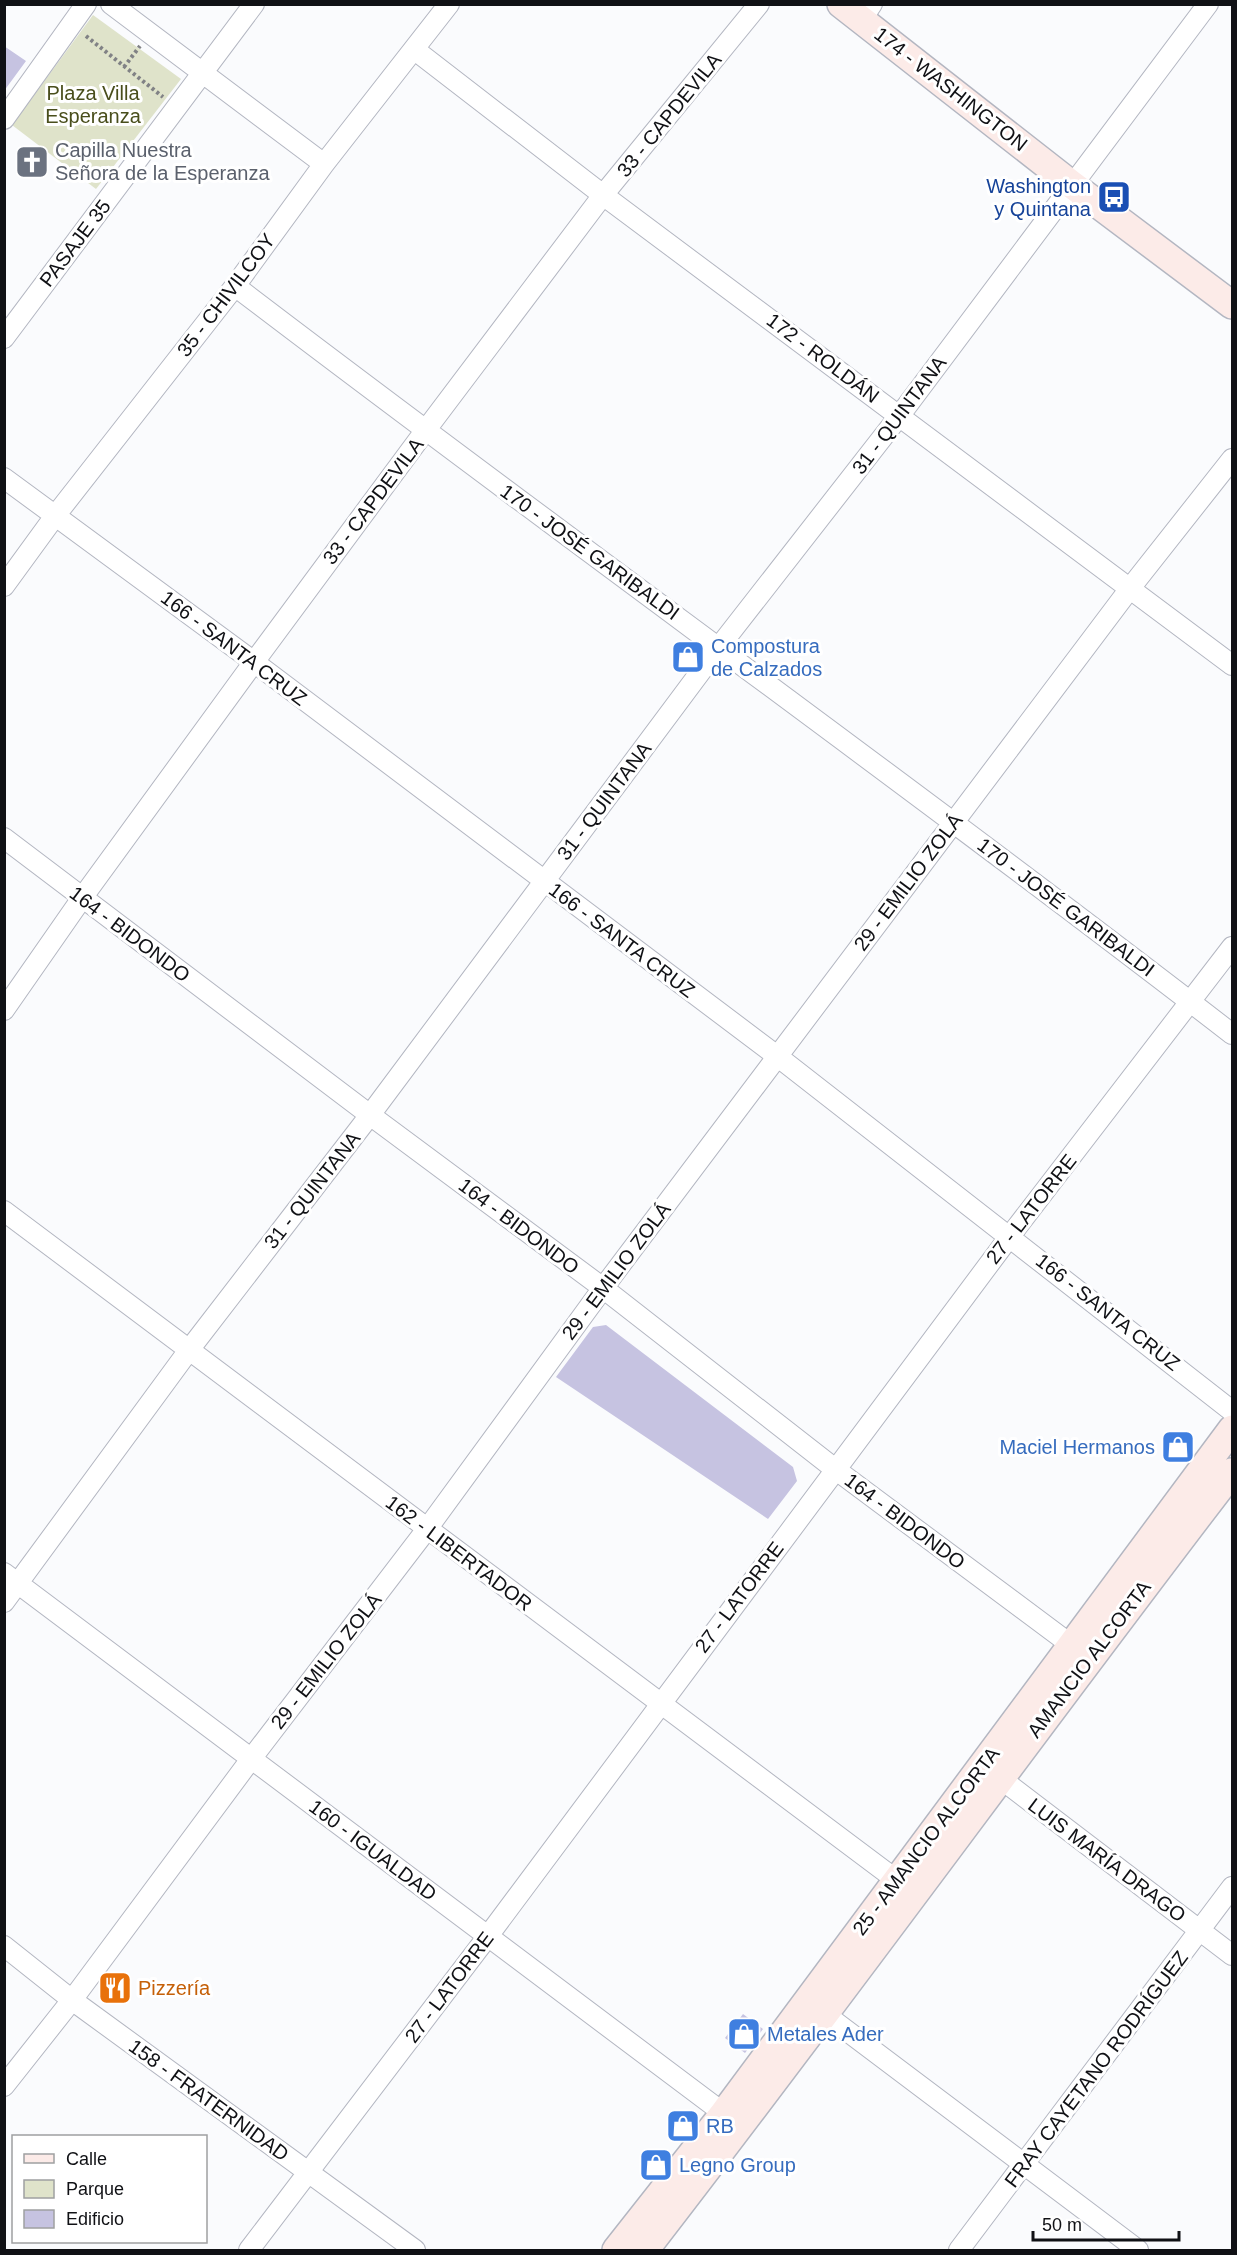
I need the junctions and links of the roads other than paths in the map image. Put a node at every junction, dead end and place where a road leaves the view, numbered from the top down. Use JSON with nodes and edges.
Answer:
{"nodes":[{"id":1,"x":86,"y":4,"type":"edge"},
{"id":2,"x":111,"y":4,"type":"edge"},
{"id":3,"x":254,"y":4,"type":"edge"},
{"id":4,"x":449,"y":4,"type":"edge"},
{"id":5,"x":759,"y":4,"type":"edge"},
{"id":6,"x":1208,"y":4,"type":"edge"},
{"id":7,"x":859,"y":10,"type":"edge"},
{"id":8,"x":416,"y":50,"type":"junction"},
{"id":9,"x":202,"y":73,"type":"junction"},
{"id":10,"x":4,"y":119,"type":"edge"},
{"id":11,"x":324,"y":164,"type":"junction"},
{"id":12,"x":1071,"y":184,"type":"junction"},
{"id":13,"x":603,"y":195,"type":"junction"},
{"id":14,"x":235,"y":286,"type":"junction"},
{"id":15,"x":1233,"y":305,"type":"edge"},
{"id":16,"x":4,"y":338,"type":"edge"},
{"id":17,"x":900,"y":415,"type":"junction"},
{"id":18,"x":425,"y":431,"type":"junction"},
{"id":19,"x":1233,"y":459,"type":"edge"},
{"id":20,"x":4,"y":478,"type":"edge"},
{"id":21,"x":55,"y":516,"type":"junction"},
{"id":22,"x":4,"y":586,"type":"edge"},
{"id":23,"x":1131,"y":587,"type":"junction"},
{"id":24,"x":719,"y":647,"type":"junction"},
{"id":25,"x":254,"y":662,"type":"junction"},
{"id":26,"x":1233,"y":665,"type":"edge"},
{"id":27,"x":954,"y":822,"type":"junction"},
{"id":28,"x":4,"y":838,"type":"edge"},
{"id":29,"x":543,"y":882,"type":"junction"},
{"id":30,"x":82,"y":898,"type":"junction"},
{"id":31,"x":1233,"y":947,"type":"edge"},
{"id":32,"x":1192,"y":1003,"type":"junction"},
{"id":33,"x":4,"y":1010,"type":"edge"},
{"id":34,"x":1233,"y":1034,"type":"edge"},
{"id":35,"x":777,"y":1056,"type":"junction"},
{"id":36,"x":370,"y":1115,"type":"junction"},
{"id":37,"x":4,"y":1211,"type":"edge"},
{"id":38,"x":1010,"y":1236,"type":"junction"},
{"id":39,"x":603,"y":1288,"type":"junction"},
{"id":40,"x":189,"y":1350,"type":"junction"},
{"id":41,"x":1233,"y":1411,"type":"edge"},
{"id":42,"x":1233,"y":1430,"type":"edge"},
{"id":43,"x":835,"y":1468,"type":"junction"},
{"id":44,"x":1233,"y":1472,"type":"edge"},
{"id":45,"x":427,"y":1529,"type":"junction"},
{"id":46,"x":11,"y":1579,"type":"edge"},
{"id":47,"x":4,"y":1602,"type":"edge"},
{"id":48,"x":1080,"y":1652,"type":"junction"},
{"id":49,"x":660,"y":1703,"type":"junction"},
{"id":50,"x":250,"y":1759,"type":"junction"},
{"id":51,"x":991,"y":1771,"type":"junction"},
{"id":52,"x":905,"y":1887,"type":"junction"},
{"id":53,"x":1233,"y":1887,"type":"edge"},
{"id":54,"x":1200,"y":1930,"type":"junction"},
{"id":55,"x":488,"y":1936,"type":"junction"},
{"id":56,"x":4,"y":1946,"type":"edge"},
{"id":57,"x":1233,"y":1955,"type":"edge"},
{"id":58,"x":72,"y":2000,"type":"junction"},
{"id":59,"x":816,"y":2007,"type":"junction"},
{"id":60,"x":4,"y":2086,"type":"edge"},
{"id":61,"x":733,"y":2120,"type":"junction"},
{"id":62,"x":1025,"y":2164,"type":"junction"},
{"id":63,"x":308,"y":2173,"type":"junction"},
{"id":64,"x":249,"y":2250,"type":"edge"},
{"id":65,"x":415,"y":2250,"type":"edge"},
{"id":66,"x":616,"y":2250,"type":"edge"},
{"id":67,"x":645,"y":2250,"type":"edge"},
{"id":68,"x":959,"y":2250,"type":"edge"},
{"id":69,"x":1138,"y":2250,"type":"edge"}],
"edges":[{"from":1,"to":10,"type":"street"},
{"from":2,"to":9,"type":"street"},
{"from":3,"to":9,"type":"street","name":"PASAJE 35"},
{"from":4,"to":8,"type":"street","name":"35 - CHIVILCOY"},
{"from":5,"to":13,"type":"street","name":"33 - CAPDEVILA"},
{"from":6,"to":12,"type":"street","name":"31 - QUINTANA"},
{"from":7,"to":12,"type":"main road","name":"174 - WASHINGTON"},
{"from":8,"to":11,"type":"street","name":"35 - CHIVILCOY"},
{"from":8,"to":13,"type":"street","name":"172 - ROLDÁN"},
{"from":9,"to":11,"type":"street"},
{"from":9,"to":16,"type":"street","name":"PASAJE 35"},
{"from":11,"to":14,"type":"street","name":"35 - CHIVILCOY"},
{"from":12,"to":15,"type":"main road","name":"174 - WASHINGTON"},
{"from":12,"to":17,"type":"street","name":"31 - QUINTANA"},
{"from":13,"to":17,"type":"street","name":"172 - ROLDÁN"},
{"from":13,"to":18,"type":"street","name":"33 - CAPDEVILA"},
{"from":14,"to":18,"type":"street","name":"170 - JOSÉ GARIBALDI"},
{"from":14,"to":21,"type":"street","name":"35 - CHIVILCOY"},
{"from":17,"to":23,"type":"street","name":"172 - ROLDÁN"},
{"from":17,"to":24,"type":"street","name":"31 - QUINTANA"},
{"from":18,"to":24,"type":"street","name":"170 - JOSÉ GARIBALDI"},
{"from":18,"to":25,"type":"street","name":"33 - CAPDEVILA"},
{"from":19,"to":23,"type":"street","name":"29 - EMILIO ZOLÁ"},
{"from":20,"to":21,"type":"street","name":"166 - SANTA CRUZ"},
{"from":21,"to":22,"type":"street","name":"35 - CHIVILCOY"},
{"from":21,"to":25,"type":"street","name":"166 - SANTA CRUZ"},
{"from":23,"to":26,"type":"street","name":"172 - ROLDÁN"},
{"from":23,"to":27,"type":"street","name":"29 - EMILIO ZOLÁ"},
{"from":24,"to":27,"type":"street","name":"170 - JOSÉ GARIBALDI"},
{"from":24,"to":29,"type":"street","name":"31 - QUINTANA"},
{"from":25,"to":29,"type":"street","name":"166 - SANTA CRUZ"},
{"from":25,"to":30,"type":"street","name":"33 - CAPDEVILA"},
{"from":27,"to":32,"type":"street","name":"170 - JOSÉ GARIBALDI"},
{"from":27,"to":35,"type":"street","name":"29 - EMILIO ZOLÁ"},
{"from":28,"to":30,"type":"street","name":"164 - BIDONDO"},
{"from":29,"to":35,"type":"street","name":"166 - SANTA CRUZ"},
{"from":29,"to":36,"type":"street","name":"31 - QUINTANA"},
{"from":30,"to":33,"type":"street","name":"33 - CAPDEVILA"},
{"from":30,"to":36,"type":"street","name":"164 - BIDONDO"},
{"from":31,"to":32,"type":"street","name":"27 - LATORRE"},
{"from":32,"to":34,"type":"street","name":"170 - JOSÉ GARIBALDI"},
{"from":32,"to":38,"type":"street","name":"27 - LATORRE"},
{"from":35,"to":38,"type":"street","name":"166 - SANTA CRUZ"},
{"from":35,"to":39,"type":"street","name":"29 - EMILIO ZOLÁ"},
{"from":36,"to":39,"type":"street","name":"164 - BIDONDO"},
{"from":36,"to":40,"type":"street","name":"31 - QUINTANA"},
{"from":37,"to":40,"type":"street","name":"162 - LIBERTADOR"},
{"from":38,"to":41,"type":"street","name":"166 - SANTA CRUZ"},
{"from":38,"to":43,"type":"street","name":"27 - LATORRE"},
{"from":39,"to":43,"type":"street","name":"164 - BIDONDO"},
{"from":39,"to":45,"type":"street","name":"29 - EMILIO ZOLÁ"},
{"from":40,"to":45,"type":"street","name":"162 - LIBERTADOR"},
{"from":40,"to":46,"type":"street","name":"31 - QUINTANA"},
{"from":42,"to":48,"type":"main road","name":"25 - AMANCIO ALCORTA"},
{"from":43,"to":48,"type":"street","name":"164 - BIDONDO"},
{"from":43,"to":49,"type":"street","name":"27 - LATORRE"},
{"from":44,"to":48,"type":"main road","name":"AMANCIO ALCORTA"},
{"from":45,"to":49,"type":"street","name":"162 - LIBERTADOR"},
{"from":45,"to":50,"type":"street","name":"29 - EMILIO ZOLÁ"},
{"from":46,"to":47,"type":"street","name":"31 - QUINTANA"},
{"from":46,"to":50,"type":"street","name":"160 - IGUALDAD"},
{"from":48,"to":51,"type":"main road","name":"25 - AMANCIO ALCORTA"},
{"from":49,"to":52,"type":"street","name":"162 - LIBERTADOR"},
{"from":49,"to":55,"type":"street","name":"27 - LATORRE"},
{"from":50,"to":55,"type":"street","name":"160 - IGUALDAD"},
{"from":50,"to":58,"type":"street","name":"29 - EMILIO ZOLÁ"},
{"from":51,"to":52,"type":"main road","name":"25 - AMANCIO ALCORTA"},
{"from":51,"to":54,"type":"street","name":"LUIS MARÍA DRAGO"},
{"from":52,"to":59,"type":"main road","name":"25 - AMANCIO ALCORTA"},
{"from":53,"to":54,"type":"street","name":"FRAY CAYETANO RODRÍGUEZ"},
{"from":54,"to":57,"type":"street","name":"LUIS MARÍA DRAGO"},
{"from":54,"to":62,"type":"street","name":"FRAY CAYETANO RODRÍGUEZ"},
{"from":55,"to":61,"type":"street","name":"160 - IGUALDAD"},
{"from":55,"to":63,"type":"street","name":"27 - LATORRE"},
{"from":56,"to":58,"type":"street","name":"158 - FRATERNIDAD"},
{"from":58,"to":60,"type":"street","name":"29 - EMILIO ZOLÁ"},
{"from":58,"to":63,"type":"street","name":"158 - FRATERNIDAD"},
{"from":59,"to":61,"type":"main road","name":"25 - AMANCIO ALCORTA"},
{"from":59,"to":62,"type":"street"},
{"from":61,"to":66,"type":"main road","name":"25 - AMANCIO ALCORTA"},
{"from":61,"to":67,"type":"main road"},
{"from":62,"to":68,"type":"street","name":"FRAY CAYETANO RODRÍGUEZ"},
{"from":62,"to":69,"type":"street"},
{"from":63,"to":64,"type":"street","name":"27 - LATORRE"},
{"from":63,"to":65,"type":"street","name":"158 - FRATERNIDAD"}]}
